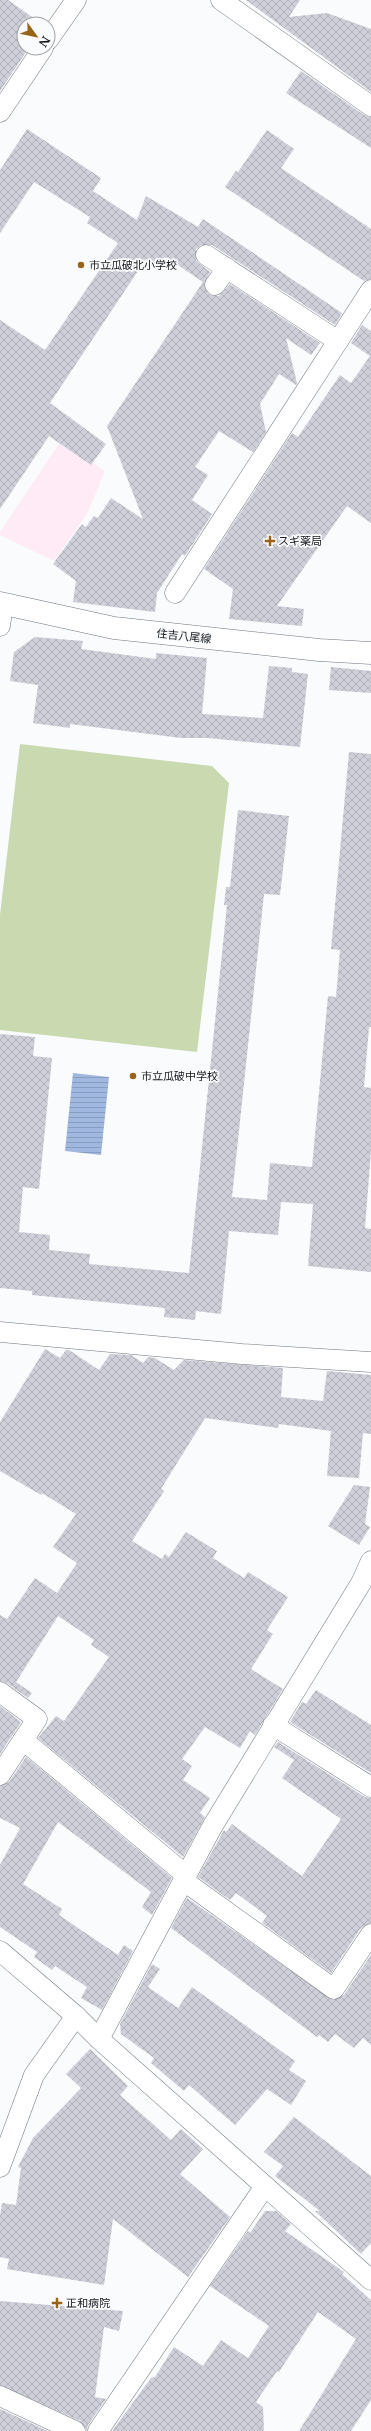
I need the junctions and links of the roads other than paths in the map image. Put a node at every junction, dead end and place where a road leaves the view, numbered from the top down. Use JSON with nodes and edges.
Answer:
{"nodes":[{"id":1,"x":76,"y":0,"type":"edge"},
{"id":2,"x":222,"y":0,"type":"edge"},
{"id":3,"x":56,"y":29,"type":"edge"},
{"id":4,"x":38,"y":56,"type":"edge"},
{"id":5,"x":371,"y":106,"type":"edge"},
{"id":6,"x":0,"y":112,"type":"edge"},
{"id":7,"x":206,"y":255,"type":"dead end"},
{"id":8,"x":227,"y":268,"type":"junction"},
{"id":9,"x":215,"y":285,"type":"dead end"},
{"id":10,"x":371,"y":290,"type":"edge"},
{"id":11,"x":338,"y":341,"type":"junction"},
{"id":12,"x":175,"y":592,"type":"dead end"},
{"id":13,"x":1,"y":604,"type":"edge"},
{"id":14,"x":0,"y":626,"type":"edge"},
{"id":15,"x":371,"y":653,"type":"edge"},
{"id":16,"x":0,"y":1332,"type":"edge"},
{"id":17,"x":371,"y":1362,"type":"edge"},
{"id":18,"x":371,"y":1561,"type":"edge"},
{"id":19,"x":0,"y":1692,"type":"edge"},
{"id":20,"x":273,"y":1725,"type":"junction"},
{"id":21,"x":23,"y":1740,"type":"junction"},
{"id":22,"x":0,"y":1775,"type":"edge"},
{"id":23,"x":371,"y":1787,"type":"edge"},
{"id":24,"x":185,"y":1878,"type":"junction"},
{"id":25,"x":371,"y":1934,"type":"edge"},
{"id":26,"x":0,"y":1951,"type":"edge"},
{"id":27,"x":76,"y":2016,"type":"junction"},
{"id":28,"x":99,"y":2039,"type":"junction"},
{"id":29,"x":0,"y":2167,"type":"edge"},
{"id":30,"x":265,"y":2186,"type":"junction"},
{"id":31,"x":371,"y":2280,"type":"edge"},
{"id":32,"x":0,"y":2396,"type":"edge"},
{"id":33,"x":75,"y":2431,"type":"edge"},
{"id":34,"x":98,"y":2431,"type":"edge"}],
"edges":[{"from":1,"to":3,"type":"street"},
{"from":2,"to":5,"type":"street"},
{"from":4,"to":6,"type":"street"},
{"from":7,"to":8,"type":"street"},
{"from":8,"to":9,"type":"street"},
{"from":8,"to":11,"type":"street"},
{"from":10,"to":11,"type":"street"},
{"from":11,"to":12,"type":"street"},
{"from":13,"to":14,"type":"street"},
{"from":13,"to":15,"type":"main road","name":"住吉八尾線"},
{"from":16,"to":17,"type":"street"},
{"from":18,"to":20,"type":"street"},
{"from":19,"to":21,"type":"street"},
{"from":20,"to":23,"type":"street"},
{"from":20,"to":24,"type":"street"},
{"from":21,"to":22,"type":"street"},
{"from":21,"to":24,"type":"street"},
{"from":24,"to":25,"type":"street"},
{"from":24,"to":28,"type":"street"},
{"from":26,"to":27,"type":"street"},
{"from":27,"to":28,"type":"street"},
{"from":27,"to":29,"type":"street"},
{"from":28,"to":30,"type":"street"},
{"from":30,"to":31,"type":"street"},
{"from":30,"to":34,"type":"street"},
{"from":32,"to":33,"type":"street"}]}
